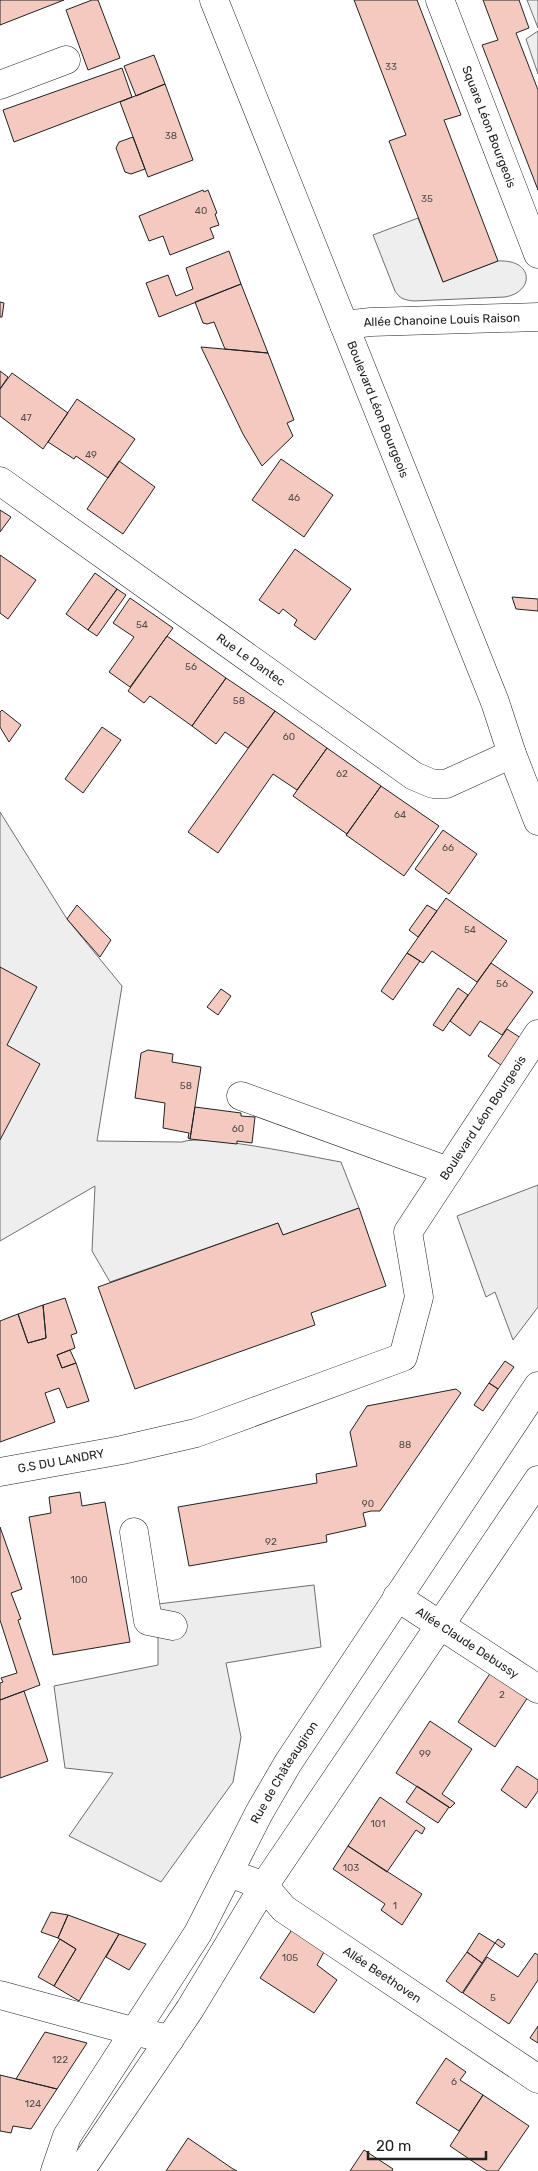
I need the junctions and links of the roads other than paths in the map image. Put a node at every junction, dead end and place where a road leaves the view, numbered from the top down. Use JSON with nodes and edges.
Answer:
{"nodes":[{"id":1,"x":214,"y":0,"type":"edge"},
{"id":2,"x":440,"y":0,"type":"edge"},
{"id":3,"x":66,"y":60,"type":"dead end"},
{"id":4,"x":0,"y":85,"type":"edge"},
{"id":5,"x":538,"y":254,"type":"edge"},
{"id":6,"x":538,"y":317,"type":"edge"},
{"id":7,"x":344,"y":325,"type":"junction"},
{"id":8,"x":0,"y":481,"type":"edge"},
{"id":9,"x":512,"y":754,"type":"junction"},
{"id":10,"x":538,"y":822,"type":"edge"},
{"id":11,"x":538,"y":1034,"type":"edge"},
{"id":12,"x":241,"y":1096,"type":"dead end"},
{"id":13,"x":448,"y":1171,"type":"junction"},
{"id":14,"x":538,"y":1386,"type":"edge"},
{"id":15,"x":122,"y":1450,"type":"joint"},
{"id":16,"x":0,"y":1472,"type":"edge"},
{"id":17,"x":538,"y":1480,"type":"edge"},
{"id":18,"x":134,"y":1532,"type":"dead end"},
{"id":19,"x":397,"y":1597,"type":"junction"},
{"id":20,"x":442,"y":1625,"type":"junction"},
{"id":21,"x":173,"y":1626,"type":"dead end"},
{"id":22,"x":538,"y":1688,"type":"edge"},
{"id":23,"x":228,"y":1873,"type":"junction"},
{"id":24,"x":264,"y":1886,"type":"junction"},
{"id":25,"x":0,"y":1995,"type":"edge"},
{"id":26,"x":136,"y":2032,"type":"junction"},
{"id":27,"x":170,"y":2039,"type":"junction"},
{"id":28,"x":538,"y":2079,"type":"edge"},
{"id":29,"x":55,"y":2171,"type":"edge"},
{"id":30,"x":76,"y":2171,"type":"edge"}],
"edges":[{"from":1,"to":7,"type":"main road","name":"Boulevard Léon Bourgeois"},
{"from":2,"to":5,"type":"main road","name":"Square Léon Bourgeois"},
{"from":3,"to":4,"type":"main road"},
{"from":6,"to":7,"type":"main road","name":"Allée Chanoine Louis Raison"},
{"from":7,"to":9,"type":"main road","name":"Boulevard Léon Bourgeois"},
{"from":8,"to":9,"type":"main road","name":"Rue Le Dantec"},
{"from":9,"to":10,"type":"main road","name":"Boulevard Léon Bourgeois"},
{"from":11,"to":13,"type":"main road","name":"Boulevard Léon Bourgeois"},
{"from":12,"to":13,"type":"main road"},
{"from":13,"to":15,"type":"main road","name":"Boulevard Léon Bourgeois"},
{"from":14,"to":19,"type":"main road","name":"Rue de Châteaugiron"},
{"from":15,"to":16,"type":"main road","name":"G.S DU LANDRY"},
{"from":17,"to":20,"type":"main road"},
{"from":18,"to":21,"type":"main road"},
{"from":19,"to":20,"type":"main road","name":"Allée Claude Debussy"},
{"from":19,"to":23,"type":"main road","name":"Rue de Châteaugiron"},
{"from":20,"to":22,"type":"main road","name":"Allée Claude Debussy"},
{"from":20,"to":24,"type":"main road"},
{"from":23,"to":24,"type":"main road","name":"Allée Beethoven"},
{"from":23,"to":26,"type":"main road","name":"Rue de Châteaugiron"},
{"from":24,"to":27,"type":"main road"},
{"from":24,"to":28,"type":"main road","name":"Allée Beethoven"},
{"from":25,"to":26,"type":"main road"},
{"from":26,"to":27,"type":"main road"},
{"from":26,"to":29,"type":"main road","name":"Rue de Châteaugiron"},
{"from":27,"to":30,"type":"main road"}]}
